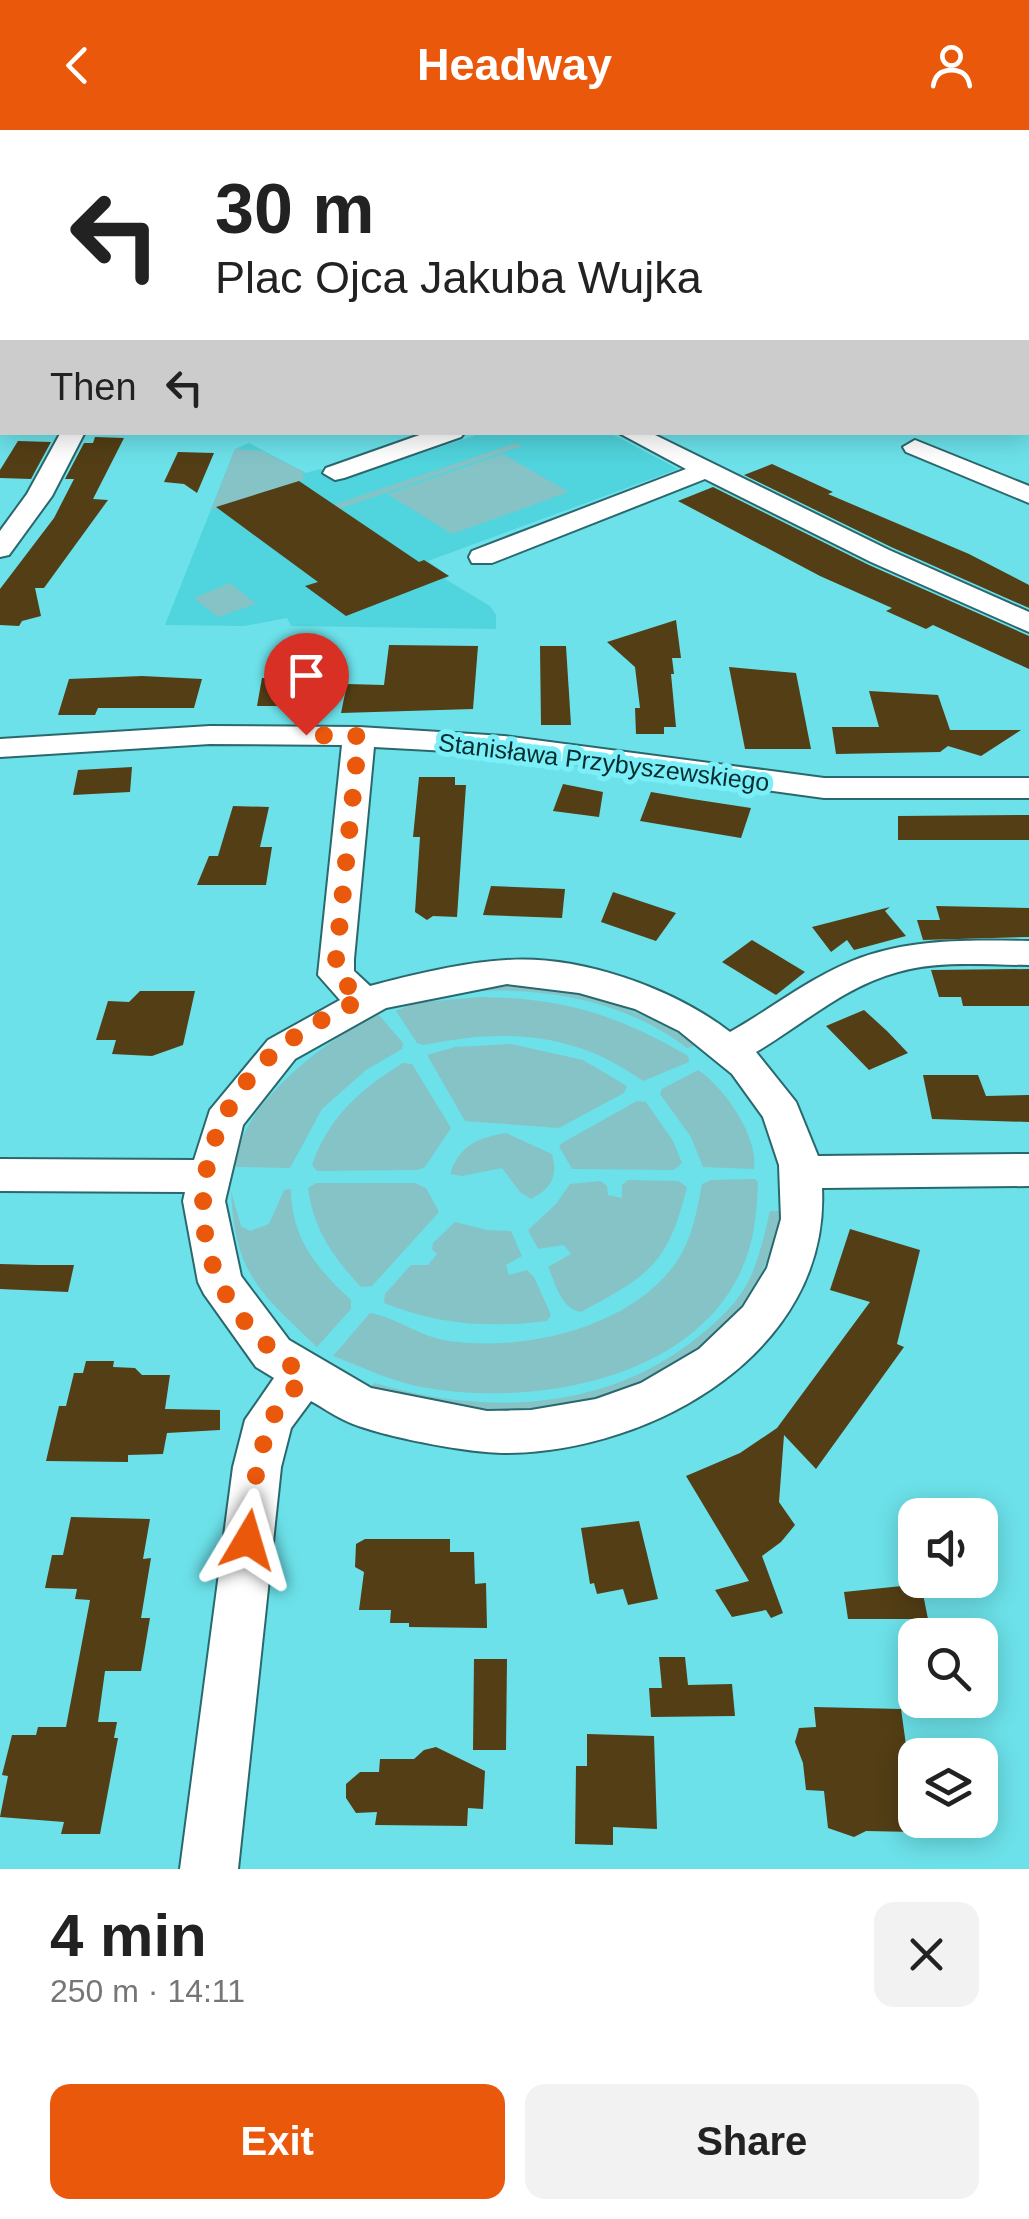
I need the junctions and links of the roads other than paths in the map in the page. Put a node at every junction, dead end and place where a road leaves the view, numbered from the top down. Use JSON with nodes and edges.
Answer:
{"nodes":[{"id":1,"x":71,"y":435,"type":"edge"},
{"id":2,"x":444,"y":435,"type":"edge"},
{"id":3,"x":636,"y":435,"type":"edge"},
{"id":4,"x":915,"y":447,"type":"dead end"},
{"id":5,"x":704,"y":471,"type":"junction"},
{"id":6,"x":335,"y":473,"type":"dead end"},
{"id":7,"x":1029,"y":496,"type":"edge"},
{"id":8,"x":0,"y":549,"type":"edge"},
{"id":9,"x":482,"y":557,"type":"dead end"},
{"id":10,"x":1029,"y":622,"type":"edge"},
{"id":11,"x":359,"y":736,"type":"junction"},
{"id":12,"x":0,"y":748,"type":"edge"},
{"id":13,"x":1029,"y":788,"type":"edge"},
{"id":14,"x":1029,"y":953,"type":"edge"},
{"id":15,"x":362,"y":999,"type":"junction"},
{"id":16,"x":730,"y":1049,"type":"junction"},
{"id":17,"x":1029,"y":1170,"type":"edge"},
{"id":18,"x":803,"y":1172,"type":"junction"},
{"id":19,"x":0,"y":1175,"type":"edge"},
{"id":20,"x":204,"y":1176,"type":"junction"},
{"id":21,"x":304,"y":1376,"type":"junction"},
{"id":22,"x":208,"y":1869,"type":"edge"}],
"edges":[{"from":1,"to":8,"type":"street"},
{"from":2,"to":6,"type":"street"},
{"from":3,"to":5,"type":"street"},
{"from":4,"to":7,"type":"street"},
{"from":5,"to":9,"type":"street"},
{"from":5,"to":10,"type":"street"},
{"from":11,"to":12,"type":"street","name":"Stanisława Przybyszewskiego"},
{"from":11,"to":13,"type":"street","name":"Stanisława Przybyszewskiego"},
{"from":11,"to":15,"type":"street"},
{"from":14,"to":16,"type":"street"},
{"from":15,"to":16,"type":"street"},
{"from":15,"to":20,"type":"street"},
{"from":16,"to":18,"type":"street"},
{"from":17,"to":18,"type":"street"},
{"from":18,"to":21,"type":"street"},
{"from":19,"to":20,"type":"street"},
{"from":20,"to":21,"type":"street"},
{"from":21,"to":22,"type":"street"}]}
